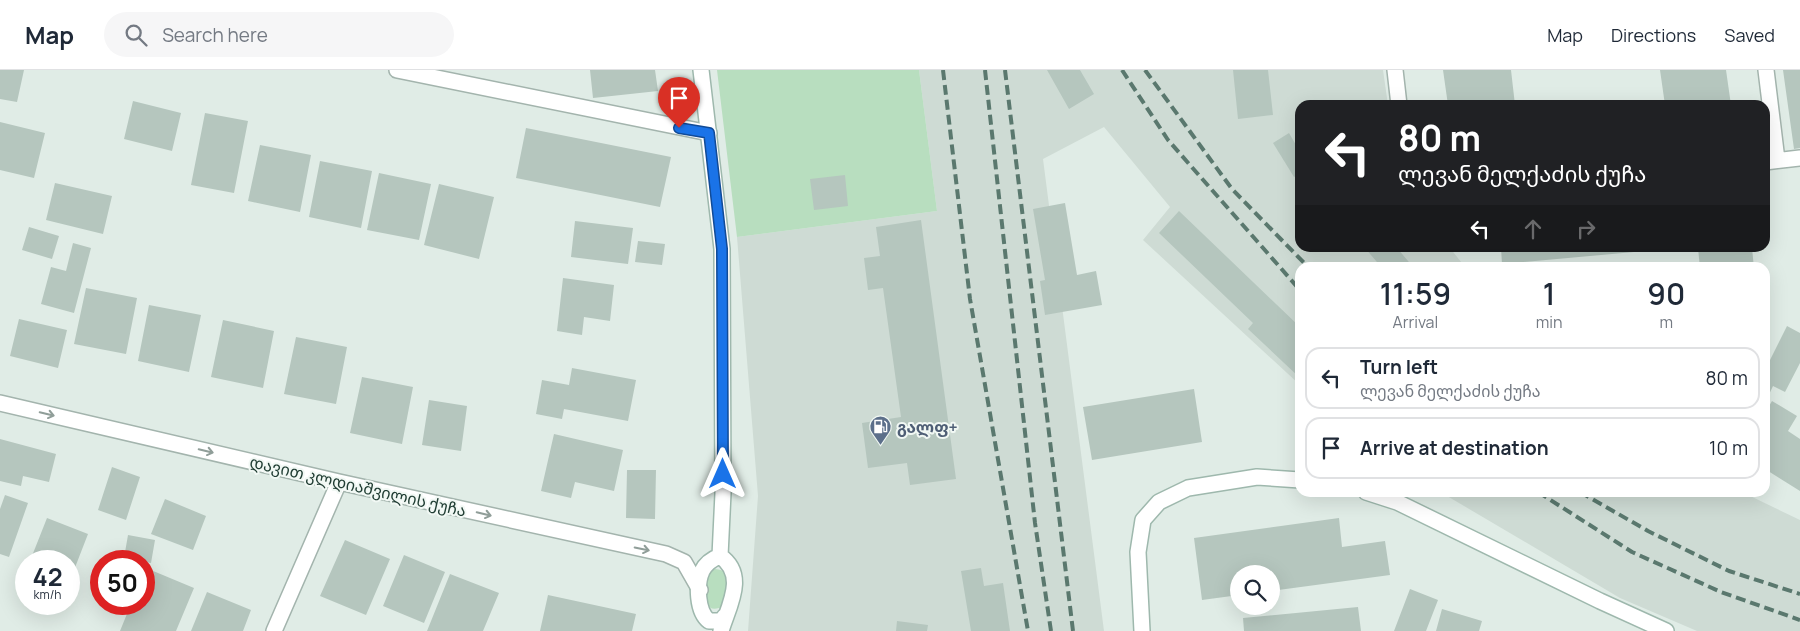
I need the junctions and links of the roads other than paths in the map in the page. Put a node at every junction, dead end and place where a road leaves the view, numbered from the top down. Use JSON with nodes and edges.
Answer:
{"nodes":[{"id":1,"x":397,"y":70,"type":"edge"},
{"id":2,"x":701,"y":70,"type":"edge"},
{"id":3,"x":1395,"y":70,"type":"edge"},
{"id":4,"x":1766,"y":70,"type":"edge"},
{"id":5,"x":1398,"y":100,"type":"edge"},
{"id":6,"x":1768,"y":100,"type":"edge"},
{"id":7,"x":709,"y":133,"type":"junction"},
{"id":8,"x":1770,"y":143,"type":"edge"},
{"id":9,"x":1800,"y":158,"type":"edge"},
{"id":10,"x":1771,"y":161,"type":"edge"},
{"id":11,"x":0,"y":403,"type":"edge"},
{"id":12,"x":1295,"y":480,"type":"edge"},
{"id":13,"x":339,"y":482,"type":"junction"},
{"id":14,"x":1382,"y":497,"type":"edge"},
{"id":15,"x":720,"y":556,"type":"junction"},
{"id":16,"x":700,"y":590,"type":"junction"},
{"id":17,"x":702,"y":614,"type":"junction"},
{"id":18,"x":723,"y":624,"type":"edge"},
{"id":19,"x":274,"y":631,"type":"edge"},
{"id":20,"x":707,"y":631,"type":"edge"},
{"id":21,"x":1142,"y":631,"type":"edge"},
{"id":22,"x":1666,"y":631,"type":"edge"}],
"edges":[{"from":1,"to":7,"type":"street"},
{"from":2,"to":7,"type":"street"},
{"from":3,"to":5,"type":"street"},
{"from":4,"to":6,"type":"street"},
{"from":7,"to":15,"type":"street"},
{"from":8,"to":10,"type":"street"},
{"from":9,"to":10,"type":"street"},
{"from":11,"to":13,"type":"street","name":"დავით კლდიაშვილის ქუჩა","one_way":true},
{"from":12,"to":21,"type":"street"},
{"from":13,"to":16,"type":"street","name":"დავით კლდიაშვილის ქუჩა","one_way":true},
{"from":13,"to":19,"type":"street"},
{"from":14,"to":22,"type":"street"},
{"from":15,"to":16,"type":"street"},
{"from":15,"to":18,"type":"street"},
{"from":16,"to":17,"type":"street"},
{"from":17,"to":18,"type":"street"},
{"from":17,"to":20,"type":"street"}]}
